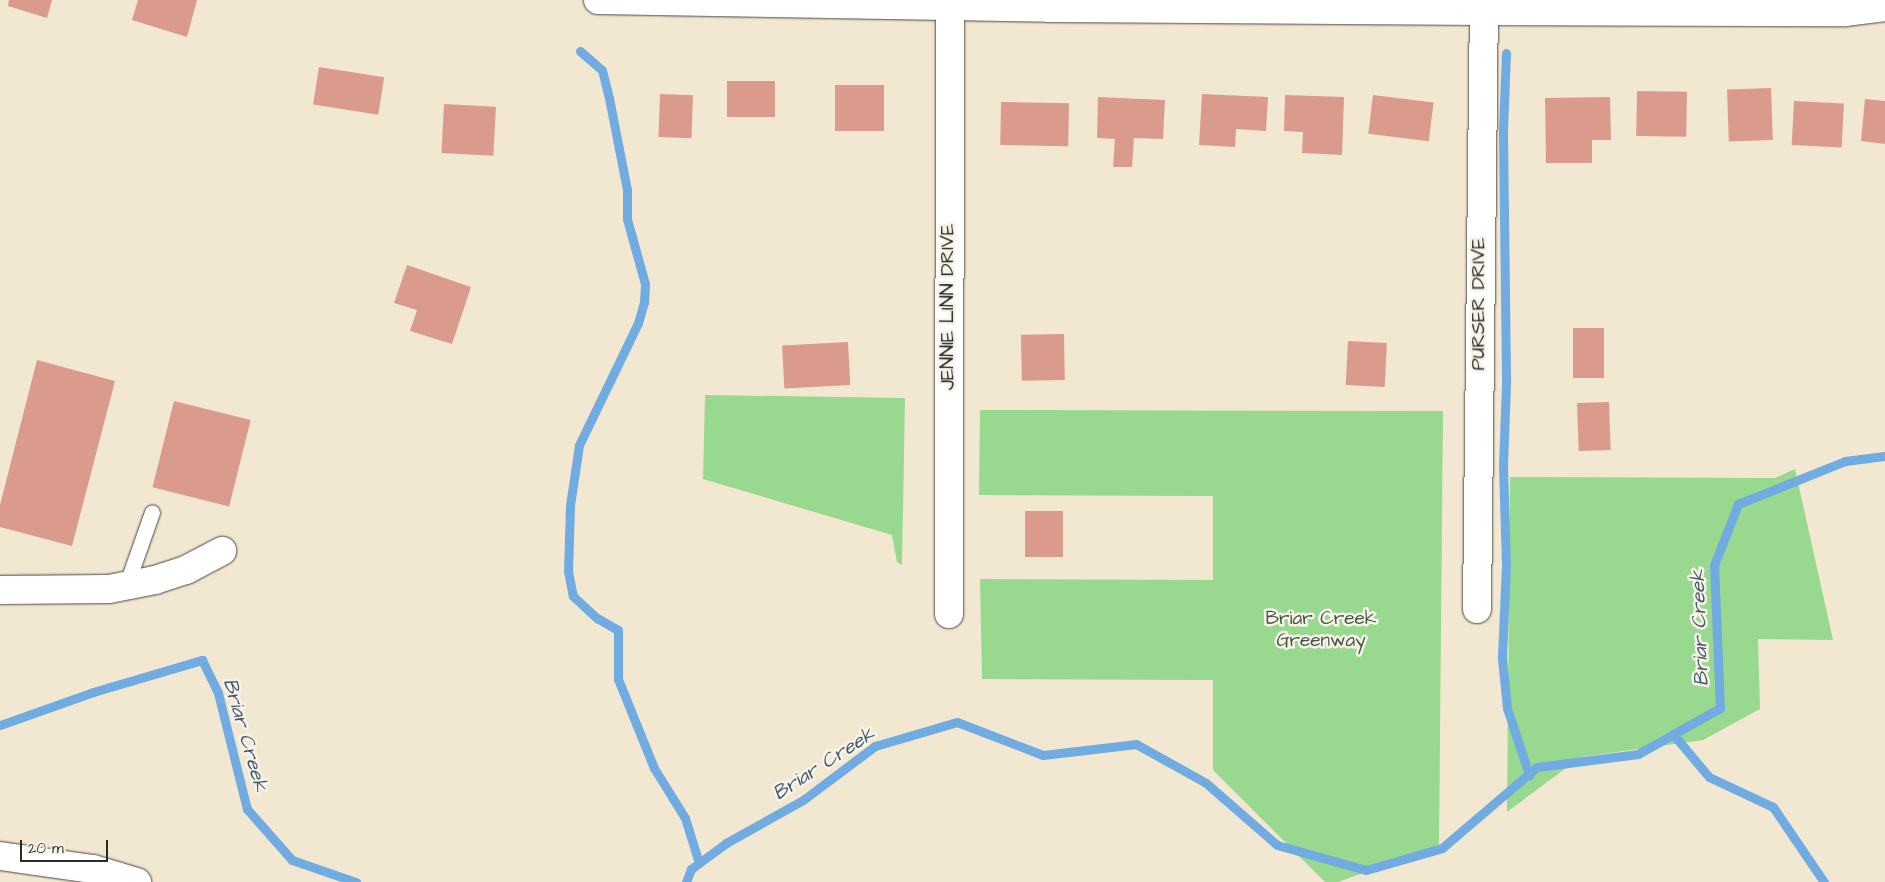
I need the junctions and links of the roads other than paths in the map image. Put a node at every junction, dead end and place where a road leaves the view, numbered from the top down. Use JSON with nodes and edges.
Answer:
{"nodes":[{"id":1,"x":598,"y":0,"type":"edge"},
{"id":2,"x":950,"y":3,"type":"edge"},
{"id":3,"x":1484,"y":5,"type":"edge"},
{"id":4,"x":1885,"y":7,"type":"edge"},
{"id":5,"x":152,"y":512,"type":"dead end"},
{"id":6,"x":222,"y":551,"type":"dead end"},
{"id":7,"x":126,"y":586,"type":"junction"},
{"id":8,"x":0,"y":590,"type":"edge"},
{"id":9,"x":1477,"y":609,"type":"dead end"},
{"id":10,"x":949,"y":614,"type":"dead end"},
{"id":11,"x":0,"y":856,"type":"edge"},
{"id":12,"x":138,"y":882,"type":"edge"}],
"edges":[{"from":1,"to":2,"type":"street"},
{"from":2,"to":3,"type":"street"},
{"from":2,"to":10,"type":"street","name":"JENNIE LINN DRIVE"},
{"from":3,"to":4,"type":"street"},
{"from":3,"to":9,"type":"street","name":"PURSER DRIVE"},
{"from":5,"to":7,"type":"lane"},
{"from":6,"to":7,"type":"street"},
{"from":7,"to":8,"type":"street"},
{"from":11,"to":12,"type":"street"}]}
